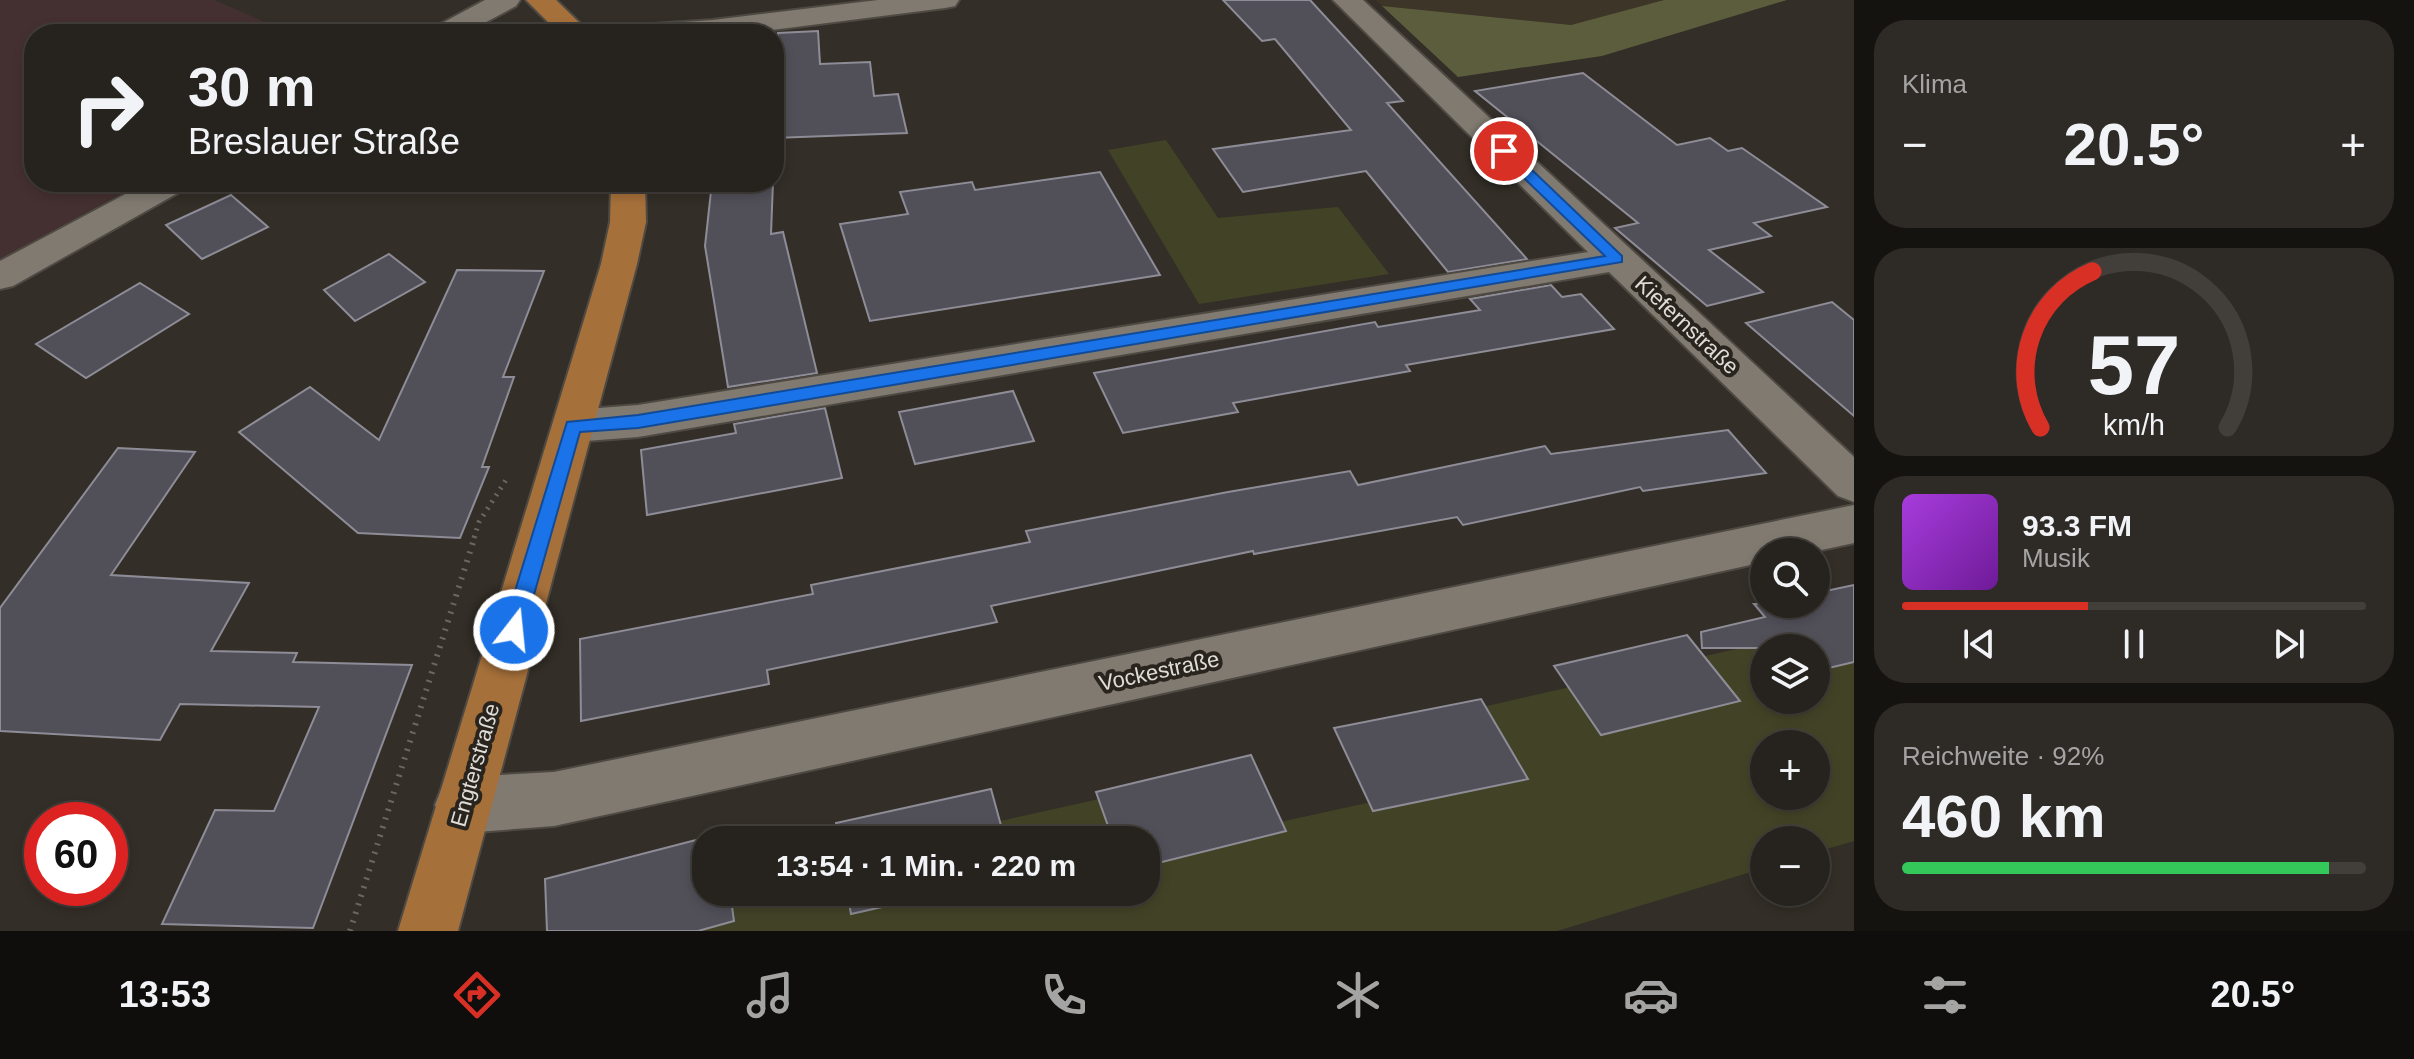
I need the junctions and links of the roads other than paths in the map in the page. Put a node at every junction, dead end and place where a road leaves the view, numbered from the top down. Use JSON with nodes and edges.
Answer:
{"nodes":[{"id":1,"x":506,"y":0,"type":"edge"},
{"id":2,"x":540,"y":0,"type":"edge"},
{"id":3,"x":688,"y":0,"type":"edge"},
{"id":4,"x":945,"y":0,"type":"edge"},
{"id":5,"x":1347,"y":0,"type":"edge"},
{"id":6,"x":462,"y":24,"type":"edge"},
{"id":7,"x":566,"y":24,"type":"edge"},
{"id":8,"x":668,"y":24,"type":"edge"},
{"id":9,"x":753,"y":24,"type":"edge"},
{"id":10,"x":155,"y":192,"type":"edge"},
{"id":11,"x":628,"y":192,"type":"edge"},
{"id":12,"x":1617,"y":259,"type":"junction"},
{"id":13,"x":0,"y":277,"type":"edge"},
{"id":14,"x":573,"y":426,"type":"junction"},
{"id":15,"x":1854,"y":484,"type":"edge"},
{"id":16,"x":1854,"y":524,"type":"edge"},
{"id":17,"x":463,"y":805,"type":"junction"},
{"id":18,"x":428,"y":931,"type":"edge"}],
"edges":[{"from":1,"to":6,"type":"street"},
{"from":2,"to":7,"type":"main road"},
{"from":3,"to":8,"type":"street"},
{"from":4,"to":9,"type":"street"},
{"from":5,"to":12,"type":"street","name":"Kiefernstraße"},
{"from":10,"to":13,"type":"street"},
{"from":11,"to":14,"type":"main road","name":"Engterstraße"},
{"from":12,"to":14,"type":"street"},
{"from":12,"to":15,"type":"street","name":"Kiefernstraße"},
{"from":14,"to":17,"type":"main road","name":"Engterstraße"},
{"from":16,"to":17,"type":"street","name":"Vockestraße"},
{"from":17,"to":18,"type":"main road","name":"Engterstraße"}]}
